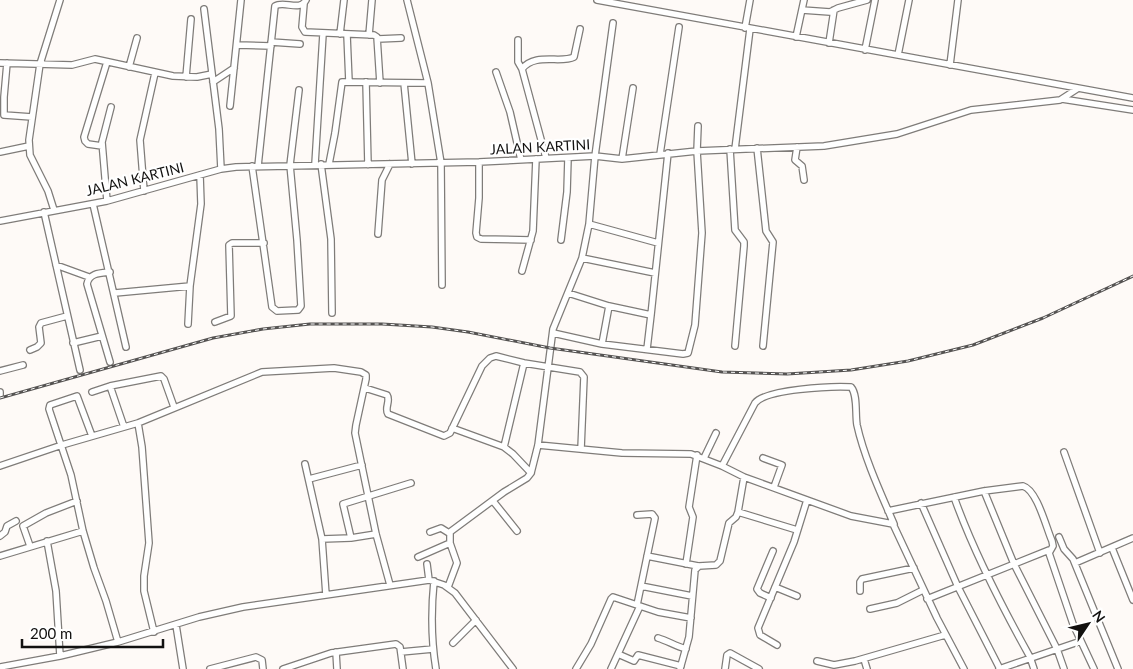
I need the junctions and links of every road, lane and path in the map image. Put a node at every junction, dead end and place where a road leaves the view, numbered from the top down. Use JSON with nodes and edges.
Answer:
{"nodes":[{"id":1,"x":60,"y":0,"type":"edge"},
{"id":2,"x":241,"y":0,"type":"edge"},
{"id":3,"x":344,"y":0,"type":"edge"},
{"id":4,"x":372,"y":0,"type":"edge"},
{"id":5,"x":407,"y":0,"type":"edge"},
{"id":6,"x":597,"y":0,"type":"edge"},
{"id":7,"x":750,"y":0,"type":"edge"},
{"id":8,"x":804,"y":0,"type":"edge"},
{"id":9,"x":867,"y":0,"type":"edge"},
{"id":10,"x":874,"y":0,"type":"edge"},
{"id":11,"x":909,"y":0,"type":"edge"},
{"id":12,"x":958,"y":0,"type":"edge"},
{"id":13,"x":305,"y":2,"type":"edge"},
{"id":14,"x":276,"y":3,"type":"edge"},
{"id":15,"x":204,"y":9,"type":"dead end"},
{"id":16,"x":802,"y":10,"type":"junction"},
{"id":17,"x":834,"y":10,"type":"junction"},
{"id":18,"x":191,"y":19,"type":"dead end"},
{"id":19,"x":613,"y":22,"type":"dead end"},
{"id":20,"x":679,"y":27,"type":"dead end"},
{"id":21,"x":748,"y":28,"type":"junction"},
{"id":22,"x":580,"y":30,"type":"dead end"},
{"id":23,"x":323,"y":34,"type":"junction"},
{"id":24,"x":340,"y":34,"type":"junction"},
{"id":25,"x":347,"y":35,"type":"junction"},
{"id":26,"x":369,"y":35,"type":"junction"},
{"id":27,"x":796,"y":37,"type":"junction"},
{"id":28,"x":138,"y":38,"type":"dead end"},
{"id":29,"x":401,"y":38,"type":"dead end"},
{"id":30,"x":378,"y":39,"type":"junction"},
{"id":31,"x":518,"y":40,"type":"dead end"},
{"id":32,"x":829,"y":43,"type":"junction"},
{"id":33,"x":271,"y":44,"type":"junction"},
{"id":34,"x":300,"y":44,"type":"dead end"},
{"id":35,"x":236,"y":45,"type":"junction"},
{"id":36,"x":865,"y":50,"type":"junction"},
{"id":37,"x":898,"y":55,"type":"junction"},
{"id":38,"x":107,"y":62,"type":"junction"},
{"id":39,"x":0,"y":63,"type":"edge"},
{"id":40,"x":8,"y":63,"type":"junction"},
{"id":41,"x":40,"y":64,"type":"junction"},
{"id":42,"x":950,"y":65,"type":"junction"},
{"id":43,"x":129,"y":67,"type":"junction"},
{"id":44,"x":234,"y":68,"type":"junction"},
{"id":45,"x":522,"y":69,"type":"junction"},
{"id":46,"x":496,"y":72,"type":"dead end"},
{"id":47,"x":156,"y":73,"type":"junction"},
{"id":48,"x":212,"y":74,"type":"junction"},
{"id":49,"x":186,"y":77,"type":"junction"},
{"id":50,"x":213,"y":82,"type":"junction"},
{"id":51,"x":349,"y":82,"type":"junction"},
{"id":52,"x":366,"y":82,"type":"junction"},
{"id":53,"x":380,"y":83,"type":"junction"},
{"id":54,"x":404,"y":83,"type":"junction"},
{"id":55,"x":428,"y":83,"type":"junction"},
{"id":56,"x":633,"y":88,"type":"dead end"},
{"id":57,"x":1077,"y":89,"type":"junction"},
{"id":58,"x":299,"y":90,"type":"dead end"},
{"id":59,"x":1133,"y":98,"type":"edge"},
{"id":60,"x":1062,"y":99,"type":"junction"},
{"id":61,"x":230,"y":106,"type":"dead end"},
{"id":62,"x":111,"y":107,"type":"dead end"},
{"id":63,"x":1133,"y":110,"type":"edge"},
{"id":64,"x":32,"y":116,"type":"junction"},
{"id":65,"x":698,"y":126,"type":"dead end"},
{"id":66,"x":29,"y":146,"type":"junction"},
{"id":67,"x":102,"y":146,"type":"junction"},
{"id":68,"x":797,"y":147,"type":"junction"},
{"id":69,"x":757,"y":148,"type":"junction"},
{"id":70,"x":732,"y":149,"type":"junction"},
{"id":71,"x":697,"y":151,"type":"junction"},
{"id":72,"x":0,"y":152,"type":"edge"},
{"id":73,"x":668,"y":153,"type":"junction"},
{"id":74,"x":660,"y":154,"type":"junction"},
{"id":75,"x":595,"y":156,"type":"junction"},
{"id":76,"x":546,"y":158,"type":"junction"},
{"id":77,"x":568,"y":158,"type":"junction"},
{"id":78,"x":536,"y":159,"type":"junction"},
{"id":79,"x":622,"y":159,"type":"junction"},
{"id":80,"x":521,"y":160,"type":"junction"},
{"id":81,"x":478,"y":162,"type":"junction"},
{"id":82,"x":441,"y":163,"type":"junction"},
{"id":83,"x":318,"y":164,"type":"junction"},
{"id":84,"x":329,"y":164,"type":"junction"},
{"id":85,"x":390,"y":164,"type":"junction"},
{"id":86,"x":412,"y":164,"type":"junction"},
{"id":87,"x":290,"y":165,"type":"junction"},
{"id":88,"x":368,"y":165,"type":"junction"},
{"id":89,"x":255,"y":166,"type":"junction"},
{"id":90,"x":221,"y":169,"type":"junction"},
{"id":91,"x":200,"y":175,"type":"junction"},
{"id":92,"x":804,"y":180,"type":"dead end"},
{"id":93,"x":144,"y":191,"type":"junction"},
{"id":94,"x":107,"y":201,"type":"junction"},
{"id":95,"x":93,"y":204,"type":"junction"},
{"id":96,"x":54,"y":210,"type":"junction"},
{"id":97,"x":44,"y":212,"type":"junction"},
{"id":98,"x":0,"y":221,"type":"edge"},
{"id":99,"x":589,"y":224,"type":"junction"},
{"id":100,"x":378,"y":234,"type":"dead end"},
{"id":101,"x":531,"y":240,"type":"junction"},
{"id":102,"x":561,"y":240,"type":"dead end"},
{"id":103,"x":264,"y":243,"type":"junction"},
{"id":104,"x":658,"y":243,"type":"junction"},
{"id":105,"x":582,"y":258,"type":"junction"},
{"id":106,"x":56,"y":264,"type":"junction"},
{"id":107,"x":522,"y":271,"type":"dead end"},
{"id":108,"x":110,"y":272,"type":"junction"},
{"id":109,"x":655,"y":273,"type":"junction"},
{"id":110,"x":89,"y":277,"type":"junction"},
{"id":111,"x":442,"y":285,"type":"dead end"},
{"id":112,"x":190,"y":286,"type":"junction"},
{"id":113,"x":114,"y":293,"type":"junction"},
{"id":114,"x":568,"y":294,"type":"junction"},
{"id":115,"x":609,"y":306,"type":"junction"},
{"id":116,"x":332,"y":313,"type":"dead end"},
{"id":117,"x":651,"y":315,"type":"junction"},
{"id":118,"x":67,"y":316,"type":"junction"},
{"id":119,"x":215,"y":322,"type":"dead end"},
{"id":120,"x":188,"y":324,"type":"dead end"},
{"id":121,"x":553,"y":333,"type":"junction"},
{"id":122,"x":102,"y":336,"type":"junction"},
{"id":123,"x":73,"y":343,"type":"junction"},
{"id":124,"x":602,"y":344,"type":"junction"},
{"id":125,"x":735,"y":346,"type":"dead end"},
{"id":126,"x":763,"y":346,"type":"dead end"},
{"id":127,"x":126,"y":347,"type":"dead end"},
{"id":128,"x":30,"y":350,"type":"dead end"},
{"id":129,"x":647,"y":350,"type":"junction"},
{"id":130,"x":110,"y":362,"type":"dead end"},
{"id":131,"x":524,"y":363,"type":"junction"},
{"id":132,"x":23,"y":365,"type":"dead end"},
{"id":133,"x":547,"y":366,"type":"junction"},
{"id":134,"x":80,"y":370,"type":"dead end"},
{"id":135,"x":0,"y":372,"type":"edge"},
{"id":136,"x":110,"y":386,"type":"junction"},
{"id":137,"x":365,"y":388,"type":"junction"},
{"id":138,"x":92,"y":392,"type":"dead end"},
{"id":139,"x":174,"y":407,"type":"junction"},
{"id":140,"x":138,"y":423,"type":"junction"},
{"id":141,"x":124,"y":427,"type":"junction"},
{"id":142,"x":452,"y":428,"type":"junction"},
{"id":143,"x":716,"y":433,"type":"dead end"},
{"id":144,"x":92,"y":436,"type":"junction"},
{"id":145,"x":62,"y":445,"type":"junction"},
{"id":146,"x":538,"y":445,"type":"junction"},
{"id":147,"x":504,"y":447,"type":"junction"},
{"id":148,"x":581,"y":449,"type":"junction"},
{"id":149,"x":1064,"y":452,"type":"dead end"},
{"id":150,"x":697,"y":455,"type":"junction"},
{"id":151,"x":704,"y":458,"type":"junction"},
{"id":152,"x":764,"y":458,"type":"dead end"},
{"id":153,"x":305,"y":464,"type":"dead end"},
{"id":154,"x":362,"y":465,"type":"junction"},
{"id":155,"x":0,"y":466,"type":"edge"},
{"id":156,"x":722,"y":466,"type":"junction"},
{"id":157,"x":531,"y":473,"type":"junction"},
{"id":158,"x":744,"y":477,"type":"junction"},
{"id":159,"x":309,"y":479,"type":"junction"},
{"id":160,"x":411,"y":483,"type":"dead end"},
{"id":161,"x":774,"y":487,"type":"junction"},
{"id":162,"x":984,"y":491,"type":"junction"},
{"id":163,"x":368,"y":496,"type":"junction"},
{"id":164,"x":954,"y":497,"type":"junction"},
{"id":165,"x":807,"y":500,"type":"junction"},
{"id":166,"x":77,"y":501,"type":"junction"},
{"id":167,"x":493,"y":501,"type":"junction"},
{"id":168,"x":921,"y":504,"type":"junction"},
{"id":169,"x":888,"y":511,"type":"junction"},
{"id":170,"x":738,"y":512,"type":"junction"},
{"id":171,"x":637,"y":515,"type":"dead end"},
{"id":172,"x":16,"y":522,"type":"dead end"},
{"id":173,"x":894,"y":525,"type":"junction"},
{"id":174,"x":797,"y":530,"type":"junction"},
{"id":175,"x":82,"y":531,"type":"junction"},
{"id":176,"x":517,"y":531,"type":"dead end"},
{"id":177,"x":430,"y":532,"type":"dead end"},
{"id":178,"x":449,"y":533,"type":"junction"},
{"id":179,"x":376,"y":534,"type":"junction"},
{"id":180,"x":0,"y":536,"type":"edge"},
{"id":181,"x":1059,"y":537,"type":"dead end"},
{"id":182,"x":351,"y":538,"type":"junction"},
{"id":183,"x":1133,"y":538,"type":"edge"},
{"id":184,"x":322,"y":539,"type":"junction"},
{"id":185,"x":47,"y":541,"type":"junction"},
{"id":186,"x":450,"y":543,"type":"junction"},
{"id":187,"x":30,"y":546,"type":"junction"},
{"id":188,"x":1112,"y":548,"type":"junction"},
{"id":189,"x":1049,"y":550,"type":"junction"},
{"id":190,"x":773,"y":551,"type":"dead end"},
{"id":191,"x":1100,"y":553,"type":"junction"},
{"id":192,"x":0,"y":556,"type":"edge"},
{"id":193,"x":647,"y":556,"type":"junction"},
{"id":194,"x":418,"y":557,"type":"dead end"},
{"id":195,"x":1075,"y":563,"type":"junction"},
{"id":196,"x":428,"y":564,"type":"dead end"},
{"id":197,"x":686,"y":564,"type":"junction"},
{"id":198,"x":1014,"y":564,"type":"junction"},
{"id":199,"x":698,"y":566,"type":"junction"},
{"id":200,"x":914,"y":568,"type":"junction"},
{"id":201,"x":986,"y":575,"type":"junction"},
{"id":202,"x":431,"y":581,"type":"junction"},
{"id":203,"x":390,"y":586,"type":"junction"},
{"id":204,"x":448,"y":586,"type":"junction"},
{"id":205,"x":642,"y":586,"type":"junction"},
{"id":206,"x":775,"y":587,"type":"junction"},
{"id":207,"x":958,"y":587,"type":"junction"},
{"id":208,"x":923,"y":590,"type":"junction"},
{"id":209,"x":860,"y":591,"type":"dead end"},
{"id":210,"x":326,"y":595,"type":"junction"},
{"id":211,"x":692,"y":596,"type":"junction"},
{"id":212,"x":796,"y":596,"type":"dead end"},
{"id":213,"x":771,"y":598,"type":"junction"},
{"id":214,"x":928,"y":599,"type":"junction"},
{"id":215,"x":1133,"y":600,"type":"edge"},
{"id":216,"x":639,"y":605,"type":"junction"},
{"id":217,"x":870,"y":609,"type":"dead end"},
{"id":218,"x":691,"y":618,"type":"junction"},
{"id":219,"x":476,"y":620,"type":"junction"},
{"id":220,"x":176,"y":625,"type":"junction"},
{"id":221,"x":154,"y":632,"type":"junction"},
{"id":222,"x":945,"y":635,"type":"junction"},
{"id":223,"x":658,"y":638,"type":"dead end"},
{"id":224,"x":1080,"y":641,"type":"junction"},
{"id":225,"x":118,"y":642,"type":"junction"},
{"id":226,"x":453,"y":643,"type":"dead end"},
{"id":227,"x":777,"y":645,"type":"dead end"},
{"id":228,"x":433,"y":649,"type":"junction"},
{"id":229,"x":686,"y":649,"type":"junction"},
{"id":230,"x":1057,"y":649,"type":"junction"},
{"id":231,"x":336,"y":652,"type":"junction"},
{"id":232,"x":401,"y":652,"type":"junction"},
{"id":233,"x":618,"y":654,"type":"junction"},
{"id":234,"x":60,"y":656,"type":"junction"},
{"id":235,"x":1030,"y":657,"type":"junction"},
{"id":236,"x":864,"y":659,"type":"junction"},
{"id":237,"x":817,"y":661,"type":"dead end"},
{"id":238,"x":229,"y":666,"type":"edge"},
{"id":239,"x":0,"y":667,"type":"edge"},
{"id":240,"x":680,"y":668,"type":"edge"},
{"id":241,"x":183,"y":669,"type":"edge"},
{"id":242,"x":210,"y":669,"type":"edge"},
{"id":243,"x":263,"y":669,"type":"edge"},
{"id":244,"x":283,"y":669,"type":"edge"},
{"id":245,"x":337,"y":669,"type":"edge"},
{"id":246,"x":403,"y":669,"type":"edge"},
{"id":247,"x":436,"y":669,"type":"edge"},
{"id":248,"x":512,"y":669,"type":"edge"},
{"id":249,"x":576,"y":669,"type":"edge"},
{"id":250,"x":611,"y":669,"type":"edge"},
{"id":251,"x":724,"y":669,"type":"edge"},
{"id":252,"x":759,"y":669,"type":"edge"},
{"id":253,"x":867,"y":669,"type":"edge"},
{"id":254,"x":964,"y":669,"type":"edge"},
{"id":255,"x":999,"y":669,"type":"edge"},
{"id":256,"x":1034,"y":669,"type":"edge"},
{"id":257,"x":1064,"y":669,"type":"edge"},
{"id":258,"x":1094,"y":669,"type":"edge"},
{"id":259,"x":1118,"y":669,"type":"edge"}],
"edges":[{"from":1,"to":41,"type":"street"},
{"from":2,"to":35,"type":"street"},
{"from":3,"to":24,"type":"street"},
{"from":4,"to":26,"type":"street"},
{"from":5,"to":55,"type":"street"},
{"from":6,"to":21,"type":"street"},
{"from":7,"to":21,"type":"street"},
{"from":8,"to":16,"type":"street"},
{"from":9,"to":17,"type":"street"},
{"from":10,"to":36,"type":"street"},
{"from":11,"to":37,"type":"street"},
{"from":12,"to":42,"type":"street"},
{"from":13,"to":14,"type":"street"},
{"from":13,"to":23,"type":"street"},
{"from":14,"to":33,"type":"street"},
{"from":15,"to":48,"type":"street"},
{"from":16,"to":17,"type":"street"},
{"from":16,"to":27,"type":"street"},
{"from":17,"to":32,"type":"street"},
{"from":18,"to":49,"type":"street"},
{"from":19,"to":75,"type":"street"},
{"from":20,"to":74,"type":"street"},
{"from":21,"to":27,"type":"street"},
{"from":21,"to":70,"type":"street"},
{"from":22,"to":45,"type":"street"},
{"from":23,"to":24,"type":"street"},
{"from":23,"to":83,"type":"street"},
{"from":24,"to":25,"type":"street"},
{"from":25,"to":26,"type":"street"},
{"from":25,"to":51,"type":"street"},
{"from":26,"to":30,"type":"street"},
{"from":27,"to":32,"type":"street"},
{"from":28,"to":43,"type":"street"},
{"from":29,"to":30,"type":"street"},
{"from":30,"to":53,"type":"street"},
{"from":31,"to":45,"type":"street"},
{"from":32,"to":36,"type":"street"},
{"from":33,"to":34,"type":"street"},
{"from":33,"to":35,"type":"street"},
{"from":33,"to":89,"type":"street"},
{"from":35,"to":44,"type":"street"},
{"from":36,"to":37,"type":"street"},
{"from":37,"to":42,"type":"street"},
{"from":38,"to":41,"type":"street"},
{"from":38,"to":43,"type":"street"},
{"from":38,"to":67,"type":"street"},
{"from":39,"to":40,"type":"street"},
{"from":40,"to":41,"type":"street"},
{"from":40,"to":64,"type":"street"},
{"from":41,"to":64,"type":"street"},
{"from":42,"to":57,"type":"street"},
{"from":43,"to":47,"type":"street"},
{"from":44,"to":50,"type":"street"},
{"from":44,"to":61,"type":"street"},
{"from":45,"to":76,"type":"street"},
{"from":46,"to":80,"type":"street"},
{"from":47,"to":49,"type":"street"},
{"from":47,"to":93,"type":"street"},
{"from":48,"to":49,"type":"street"},
{"from":48,"to":50,"type":"street"},
{"from":50,"to":90,"type":"street"},
{"from":51,"to":52,"type":"street"},
{"from":51,"to":84,"type":"street"},
{"from":52,"to":53,"type":"street"},
{"from":52,"to":88,"type":"street"},
{"from":53,"to":54,"type":"street"},
{"from":54,"to":55,"type":"street"},
{"from":54,"to":86,"type":"street"},
{"from":55,"to":82,"type":"street"},
{"from":56,"to":79,"type":"street"},
{"from":57,"to":59,"type":"street"},
{"from":57,"to":60,"type":"street","name":"JALAN KARTINI"},
{"from":58,"to":87,"type":"street"},
{"from":60,"to":63,"type":"street"},
{"from":60,"to":68,"type":"street","name":"JALAN KARTINI"},
{"from":62,"to":67,"type":"street"},
{"from":64,"to":66,"type":"street"},
{"from":65,"to":71,"type":"street"},
{"from":66,"to":72,"type":"street"},
{"from":66,"to":96,"type":"street"},
{"from":67,"to":94,"type":"street"},
{"from":68,"to":69,"type":"street","name":"JALAN KARTINI"},
{"from":68,"to":92,"type":"street"},
{"from":69,"to":70,"type":"street","name":"JALAN KARTINI"},
{"from":69,"to":126,"type":"street"},
{"from":70,"to":71,"type":"street","name":"JALAN KARTINI"},
{"from":70,"to":125,"type":"street"},
{"from":71,"to":73,"type":"street","name":"JALAN KARTINI"},
{"from":71,"to":129,"type":"street"},
{"from":73,"to":74,"type":"street","name":"JALAN KARTINI"},
{"from":73,"to":104,"type":"street"},
{"from":74,"to":79,"type":"street","name":"JALAN KARTINI"},
{"from":75,"to":77,"type":"street","name":"JALAN KARTINI"},
{"from":75,"to":79,"type":"street","name":"JALAN KARTINI"},
{"from":75,"to":99,"type":"street"},
{"from":76,"to":77,"type":"street","name":"JALAN KARTINI"},
{"from":76,"to":78,"type":"street","name":"JALAN KARTINI"},
{"from":77,"to":102,"type":"street"},
{"from":78,"to":80,"type":"street","name":"JALAN KARTINI"},
{"from":78,"to":101,"type":"street"},
{"from":80,"to":81,"type":"street","name":"JALAN KARTINI"},
{"from":81,"to":82,"type":"street","name":"JALAN KARTINI"},
{"from":81,"to":101,"type":"street"},
{"from":82,"to":86,"type":"street","name":"JALAN KARTINI"},
{"from":82,"to":111,"type":"street"},
{"from":83,"to":84,"type":"street","name":"JALAN KARTINI"},
{"from":83,"to":87,"type":"street","name":"JALAN KARTINI"},
{"from":83,"to":116,"type":"street"},
{"from":84,"to":88,"type":"street","name":"JALAN KARTINI"},
{"from":85,"to":86,"type":"street","name":"JALAN KARTINI"},
{"from":85,"to":88,"type":"street","name":"JALAN KARTINI"},
{"from":85,"to":100,"type":"street"},
{"from":87,"to":89,"type":"street","name":"JALAN KARTINI"},
{"from":87,"to":103,"type":"street"},
{"from":89,"to":90,"type":"street","name":"JALAN KARTINI"},
{"from":89,"to":103,"type":"street"},
{"from":90,"to":91,"type":"street","name":"JALAN KARTINI"},
{"from":91,"to":93,"type":"street","name":"JALAN KARTINI"},
{"from":91,"to":112,"type":"street"},
{"from":93,"to":94,"type":"street","name":"JALAN KARTINI"},
{"from":94,"to":95,"type":"street","name":"JALAN KARTINI"},
{"from":95,"to":96,"type":"street","name":"JALAN KARTINI"},
{"from":95,"to":108,"type":"street"},
{"from":96,"to":97,"type":"street","name":"JALAN KARTINI"},
{"from":97,"to":98,"type":"street","name":"JALAN KARTINI"},
{"from":97,"to":106,"type":"street"},
{"from":99,"to":104,"type":"street"},
{"from":99,"to":105,"type":"street"},
{"from":101,"to":107,"type":"street"},
{"from":103,"to":119,"type":"street"},
{"from":104,"to":109,"type":"street"},
{"from":105,"to":109,"type":"street"},
{"from":105,"to":114,"type":"street"},
{"from":106,"to":110,"type":"street"},
{"from":106,"to":118,"type":"street"},
{"from":108,"to":110,"type":"street"},
{"from":108,"to":113,"type":"street"},
{"from":109,"to":117,"type":"street"},
{"from":110,"to":122,"type":"street"},
{"from":112,"to":113,"type":"street"},
{"from":112,"to":120,"type":"street"},
{"from":113,"to":127,"type":"street"},
{"from":114,"to":115,"type":"street"},
{"from":114,"to":121,"type":"street"},
{"from":115,"to":117,"type":"street"},
{"from":115,"to":124,"type":"street"},
{"from":117,"to":129,"type":"street"},
{"from":118,"to":123,"type":"street"},
{"from":118,"to":128,"type":"street"},
{"from":121,"to":124,"type":"street"},
{"from":121,"to":133,"type":"street"},
{"from":122,"to":123,"type":"street"},
{"from":122,"to":130,"type":"street"},
{"from":123,"to":134,"type":"street"},
{"from":124,"to":129,"type":"street"},
{"from":131,"to":133,"type":"street"},
{"from":131,"to":142,"type":"street"},
{"from":131,"to":147,"type":"street"},
{"from":132,"to":135,"type":"street"},
{"from":133,"to":146,"type":"street"},
{"from":133,"to":148,"type":"street"},
{"from":136,"to":138,"type":"street"},
{"from":136,"to":139,"type":"street"},
{"from":136,"to":141,"type":"street"},
{"from":137,"to":139,"type":"street"},
{"from":137,"to":142,"type":"street"},
{"from":137,"to":154,"type":"street"},
{"from":139,"to":140,"type":"street"},
{"from":140,"to":141,"type":"street"},
{"from":140,"to":221,"type":"street"},
{"from":141,"to":144,"type":"street"},
{"from":142,"to":147,"type":"street"},
{"from":143,"to":151,"type":"street"},
{"from":144,"to":145,"type":"street"},
{"from":144,"to":145,"type":"street"},
{"from":145,"to":155,"type":"street"},
{"from":145,"to":166,"type":"street"},
{"from":146,"to":148,"type":"street"},
{"from":146,"to":157,"type":"street"},
{"from":147,"to":157,"type":"street"},
{"from":148,"to":150,"type":"street"},
{"from":149,"to":191,"type":"street"},
{"from":150,"to":151,"type":"street"},
{"from":150,"to":197,"type":"street"},
{"from":151,"to":156,"type":"street"},
{"from":152,"to":161,"type":"street"},
{"from":153,"to":159,"type":"street"},
{"from":154,"to":159,"type":"street"},
{"from":154,"to":163,"type":"street"},
{"from":156,"to":158,"type":"street"},
{"from":156,"to":169,"type":"street"},
{"from":157,"to":167,"type":"street"},
{"from":158,"to":161,"type":"street"},
{"from":158,"to":170,"type":"street"},
{"from":159,"to":184,"type":"street"},
{"from":160,"to":163,"type":"street"},
{"from":161,"to":165,"type":"street"},
{"from":162,"to":164,"type":"street"},
{"from":162,"to":189,"type":"street"},
{"from":162,"to":198,"type":"street"},
{"from":163,"to":179,"type":"street"},
{"from":163,"to":182,"type":"street"},
{"from":164,"to":168,"type":"street"},
{"from":164,"to":201,"type":"street"},
{"from":165,"to":173,"type":"street"},
{"from":165,"to":174,"type":"street"},
{"from":166,"to":175,"type":"street"},
{"from":166,"to":187,"type":"street"},
{"from":167,"to":176,"type":"street"},
{"from":167,"to":178,"type":"street"},
{"from":168,"to":169,"type":"street"},
{"from":168,"to":207,"type":"street"},
{"from":169,"to":173,"type":"street"},
{"from":170,"to":174,"type":"street"},
{"from":170,"to":199,"type":"street"},
{"from":171,"to":193,"type":"street"},
{"from":172,"to":180,"type":"street"},
{"from":173,"to":200,"type":"street"},
{"from":174,"to":206,"type":"street"},
{"from":175,"to":185,"type":"street"},
{"from":175,"to":225,"type":"street"},
{"from":177,"to":178,"type":"street"},
{"from":178,"to":186,"type":"street"},
{"from":179,"to":182,"type":"street"},
{"from":179,"to":203,"type":"street"},
{"from":181,"to":195,"type":"street"},
{"from":182,"to":184,"type":"street"},
{"from":183,"to":188,"type":"street"},
{"from":184,"to":210,"type":"street"},
{"from":185,"to":187,"type":"street"},
{"from":185,"to":234,"type":"street"},
{"from":186,"to":194,"type":"street"},
{"from":186,"to":204,"type":"street"},
{"from":187,"to":192,"type":"street"},
{"from":188,"to":191,"type":"street"},
{"from":188,"to":215,"type":"street"},
{"from":189,"to":198,"type":"street"},
{"from":189,"to":224,"type":"street"},
{"from":190,"to":213,"type":"street"},
{"from":191,"to":195,"type":"street"},
{"from":193,"to":197,"type":"street"},
{"from":193,"to":205,"type":"street"},
{"from":195,"to":259,"type":"street"},
{"from":196,"to":202,"type":"street"},
{"from":197,"to":199,"type":"street"},
{"from":198,"to":201,"type":"street"},
{"from":198,"to":230,"type":"street"},
{"from":199,"to":211,"type":"street"},
{"from":200,"to":208,"type":"street"},
{"from":200,"to":209,"type":"street"},
{"from":201,"to":207,"type":"street"},
{"from":201,"to":235,"type":"street"},
{"from":202,"to":203,"type":"street"},
{"from":202,"to":204,"type":"street"},
{"from":202,"to":228,"type":"street"},
{"from":203,"to":210,"type":"street"},
{"from":204,"to":219,"type":"street"},
{"from":205,"to":211,"type":"street"},
{"from":205,"to":216,"type":"street"},
{"from":206,"to":212,"type":"street"},
{"from":206,"to":213,"type":"street"},
{"from":207,"to":214,"type":"street"},
{"from":207,"to":255,"type":"street"},
{"from":208,"to":214,"type":"street"},
{"from":208,"to":217,"type":"street"},
{"from":210,"to":220,"type":"street"},
{"from":211,"to":218,"type":"street"},
{"from":213,"to":227,"type":"street"},
{"from":214,"to":222,"type":"street"},
{"from":216,"to":218,"type":"street"},
{"from":216,"to":233,"type":"street"},
{"from":216,"to":249,"type":"street"},
{"from":218,"to":229,"type":"street"},
{"from":219,"to":226,"type":"street"},
{"from":219,"to":248,"type":"street"},
{"from":220,"to":221,"type":"street"},
{"from":220,"to":241,"type":"street"},
{"from":221,"to":225,"type":"street"},
{"from":222,"to":236,"type":"street"},
{"from":222,"to":254,"type":"street"},
{"from":223,"to":229,"type":"street"},
{"from":224,"to":230,"type":"street"},
{"from":224,"to":258,"type":"street"},
{"from":225,"to":234,"type":"street"},
{"from":228,"to":232,"type":"street"},
{"from":228,"to":247,"type":"street"},
{"from":229,"to":240,"type":"street"},
{"from":230,"to":235,"type":"street"},
{"from":230,"to":257,"type":"street"},
{"from":231,"to":232,"type":"street"},
{"from":231,"to":244,"type":"street"},
{"from":231,"to":245,"type":"street"},
{"from":232,"to":246,"type":"street"},
{"from":233,"to":240,"type":"street"},
{"from":233,"to":250,"type":"street"},
{"from":234,"to":239,"type":"street"},
{"from":235,"to":255,"type":"street"},
{"from":235,"to":256,"type":"street"},
{"from":236,"to":237,"type":"street"},
{"from":236,"to":253,"type":"street"},
{"from":238,"to":242,"type":"street"},
{"from":238,"to":243,"type":"street"},
{"from":251,"to":252,"type":"street"}]}
